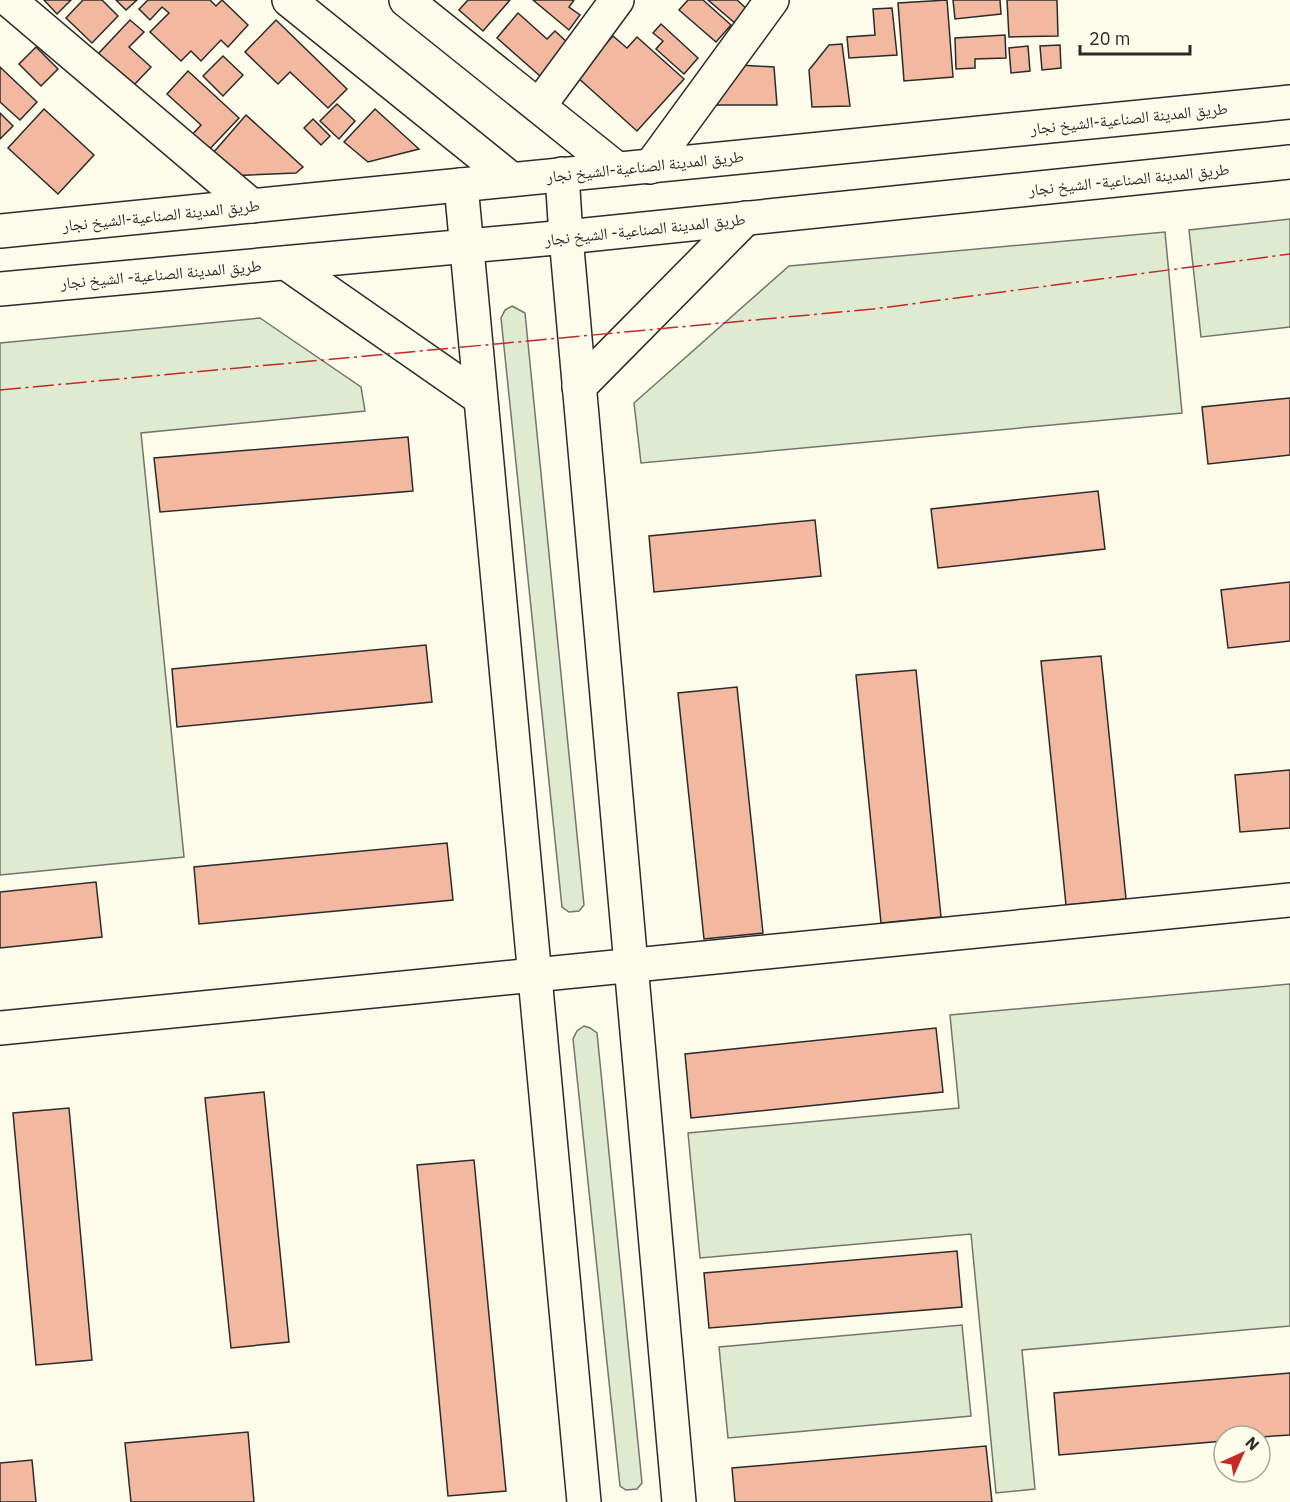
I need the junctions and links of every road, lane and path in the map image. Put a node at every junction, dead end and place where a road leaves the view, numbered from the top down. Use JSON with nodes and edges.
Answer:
{"nodes":[{"id":1,"x":289,"y":0,"type":"edge"},
{"id":2,"x":406,"y":0,"type":"edge"},
{"id":3,"x":617,"y":0,"type":"edge"},
{"id":4,"x":772,"y":0,"type":"edge"},
{"id":5,"x":10,"y":6,"type":"edge"},
{"id":6,"x":1290,"y":102,"type":"edge"},
{"id":7,"x":539,"y":106,"type":"junction"},
{"id":8,"x":1290,"y":162,"type":"edge"},
{"id":9,"x":650,"y":167,"type":"junction"},
{"id":10,"x":617,"y":169,"type":"junction"},
{"id":11,"x":562,"y":174,"type":"junction"},
{"id":12,"x":511,"y":179,"type":"junction"},
{"id":13,"x":460,"y":185,"type":"junction"},
{"id":14,"x":252,"y":206,"type":"junction"},
{"id":15,"x":746,"y":218,"type":"junction"},
{"id":16,"x":0,"y":231,"type":"edge"},
{"id":17,"x":566,"y":237,"type":"junction"},
{"id":18,"x":465,"y":246,"type":"junction"},
{"id":19,"x":286,"y":263,"type":"junction"},
{"id":20,"x":0,"y":289,"type":"edge"},
{"id":21,"x":579,"y":387,"type":"junction"},
{"id":22,"x":480,"y":398,"type":"junction"},
{"id":23,"x":1290,"y":900,"type":"edge"},
{"id":24,"x":632,"y":966,"type":"junction"},
{"id":25,"x":534,"y":975,"type":"junction"},
{"id":26,"x":0,"y":1028,"type":"edge"},
{"id":27,"x":584,"y":1502,"type":"edge"},
{"id":28,"x":679,"y":1502,"type":"edge"}],
"edges":[{"from":1,"to":12,"type":"street"},
{"from":2,"to":7,"type":"street"},
{"from":3,"to":7,"type":"street"},
{"from":4,"to":9,"type":"street"},
{"from":5,"to":14,"type":"street"},
{"from":6,"to":9,"type":"street","name":"طريق المدينة الصناعية-الشيخ نجار"},
{"from":7,"to":10,"type":"street"},
{"from":8,"to":15,"type":"street","name":"طريق المدينة الصناعية- الشيخ نجار"},
{"from":9,"to":10,"type":"street","name":"طريق المدينة الصناعية-الشيخ نجار"},
{"from":10,"to":11,"type":"street","name":"طريق المدينة الصناعية-الشيخ نجار"},
{"from":11,"to":12,"type":"street","name":"طريق المدينة الصناعية-الشيخ نجار"},
{"from":11,"to":17,"type":"street"},
{"from":12,"to":13,"type":"street","name":"طريق المدينة الصناعية-الشيخ نجار"},
{"from":13,"to":14,"type":"street","name":"طريق المدينة الصناعية-الشيخ نجار"},
{"from":13,"to":18,"type":"street"},
{"from":14,"to":16,"type":"street","name":"طريق المدينة الصناعية-الشيخ نجار"},
{"from":15,"to":17,"type":"street","name":"طريق المدينة الصناعية- الشيخ نجار"},
{"from":15,"to":21,"type":"street"},
{"from":17,"to":18,"type":"street","name":"طريق المدينة الصناعية- الشيخ نجار"},
{"from":17,"to":21,"type":"street"},
{"from":18,"to":19,"type":"street","name":"طريق المدينة الصناعية- الشيخ نجار"},
{"from":18,"to":22,"type":"street"},
{"from":19,"to":20,"type":"street","name":"طريق المدينة الصناعية- الشيخ نجار"},
{"from":19,"to":22,"type":"street"},
{"from":21,"to":24,"type":"street"},
{"from":22,"to":25,"type":"street"},
{"from":23,"to":24,"type":"street"},
{"from":24,"to":25,"type":"street"},
{"from":24,"to":28,"type":"street"},
{"from":25,"to":26,"type":"street"},
{"from":25,"to":27,"type":"street"}]}
